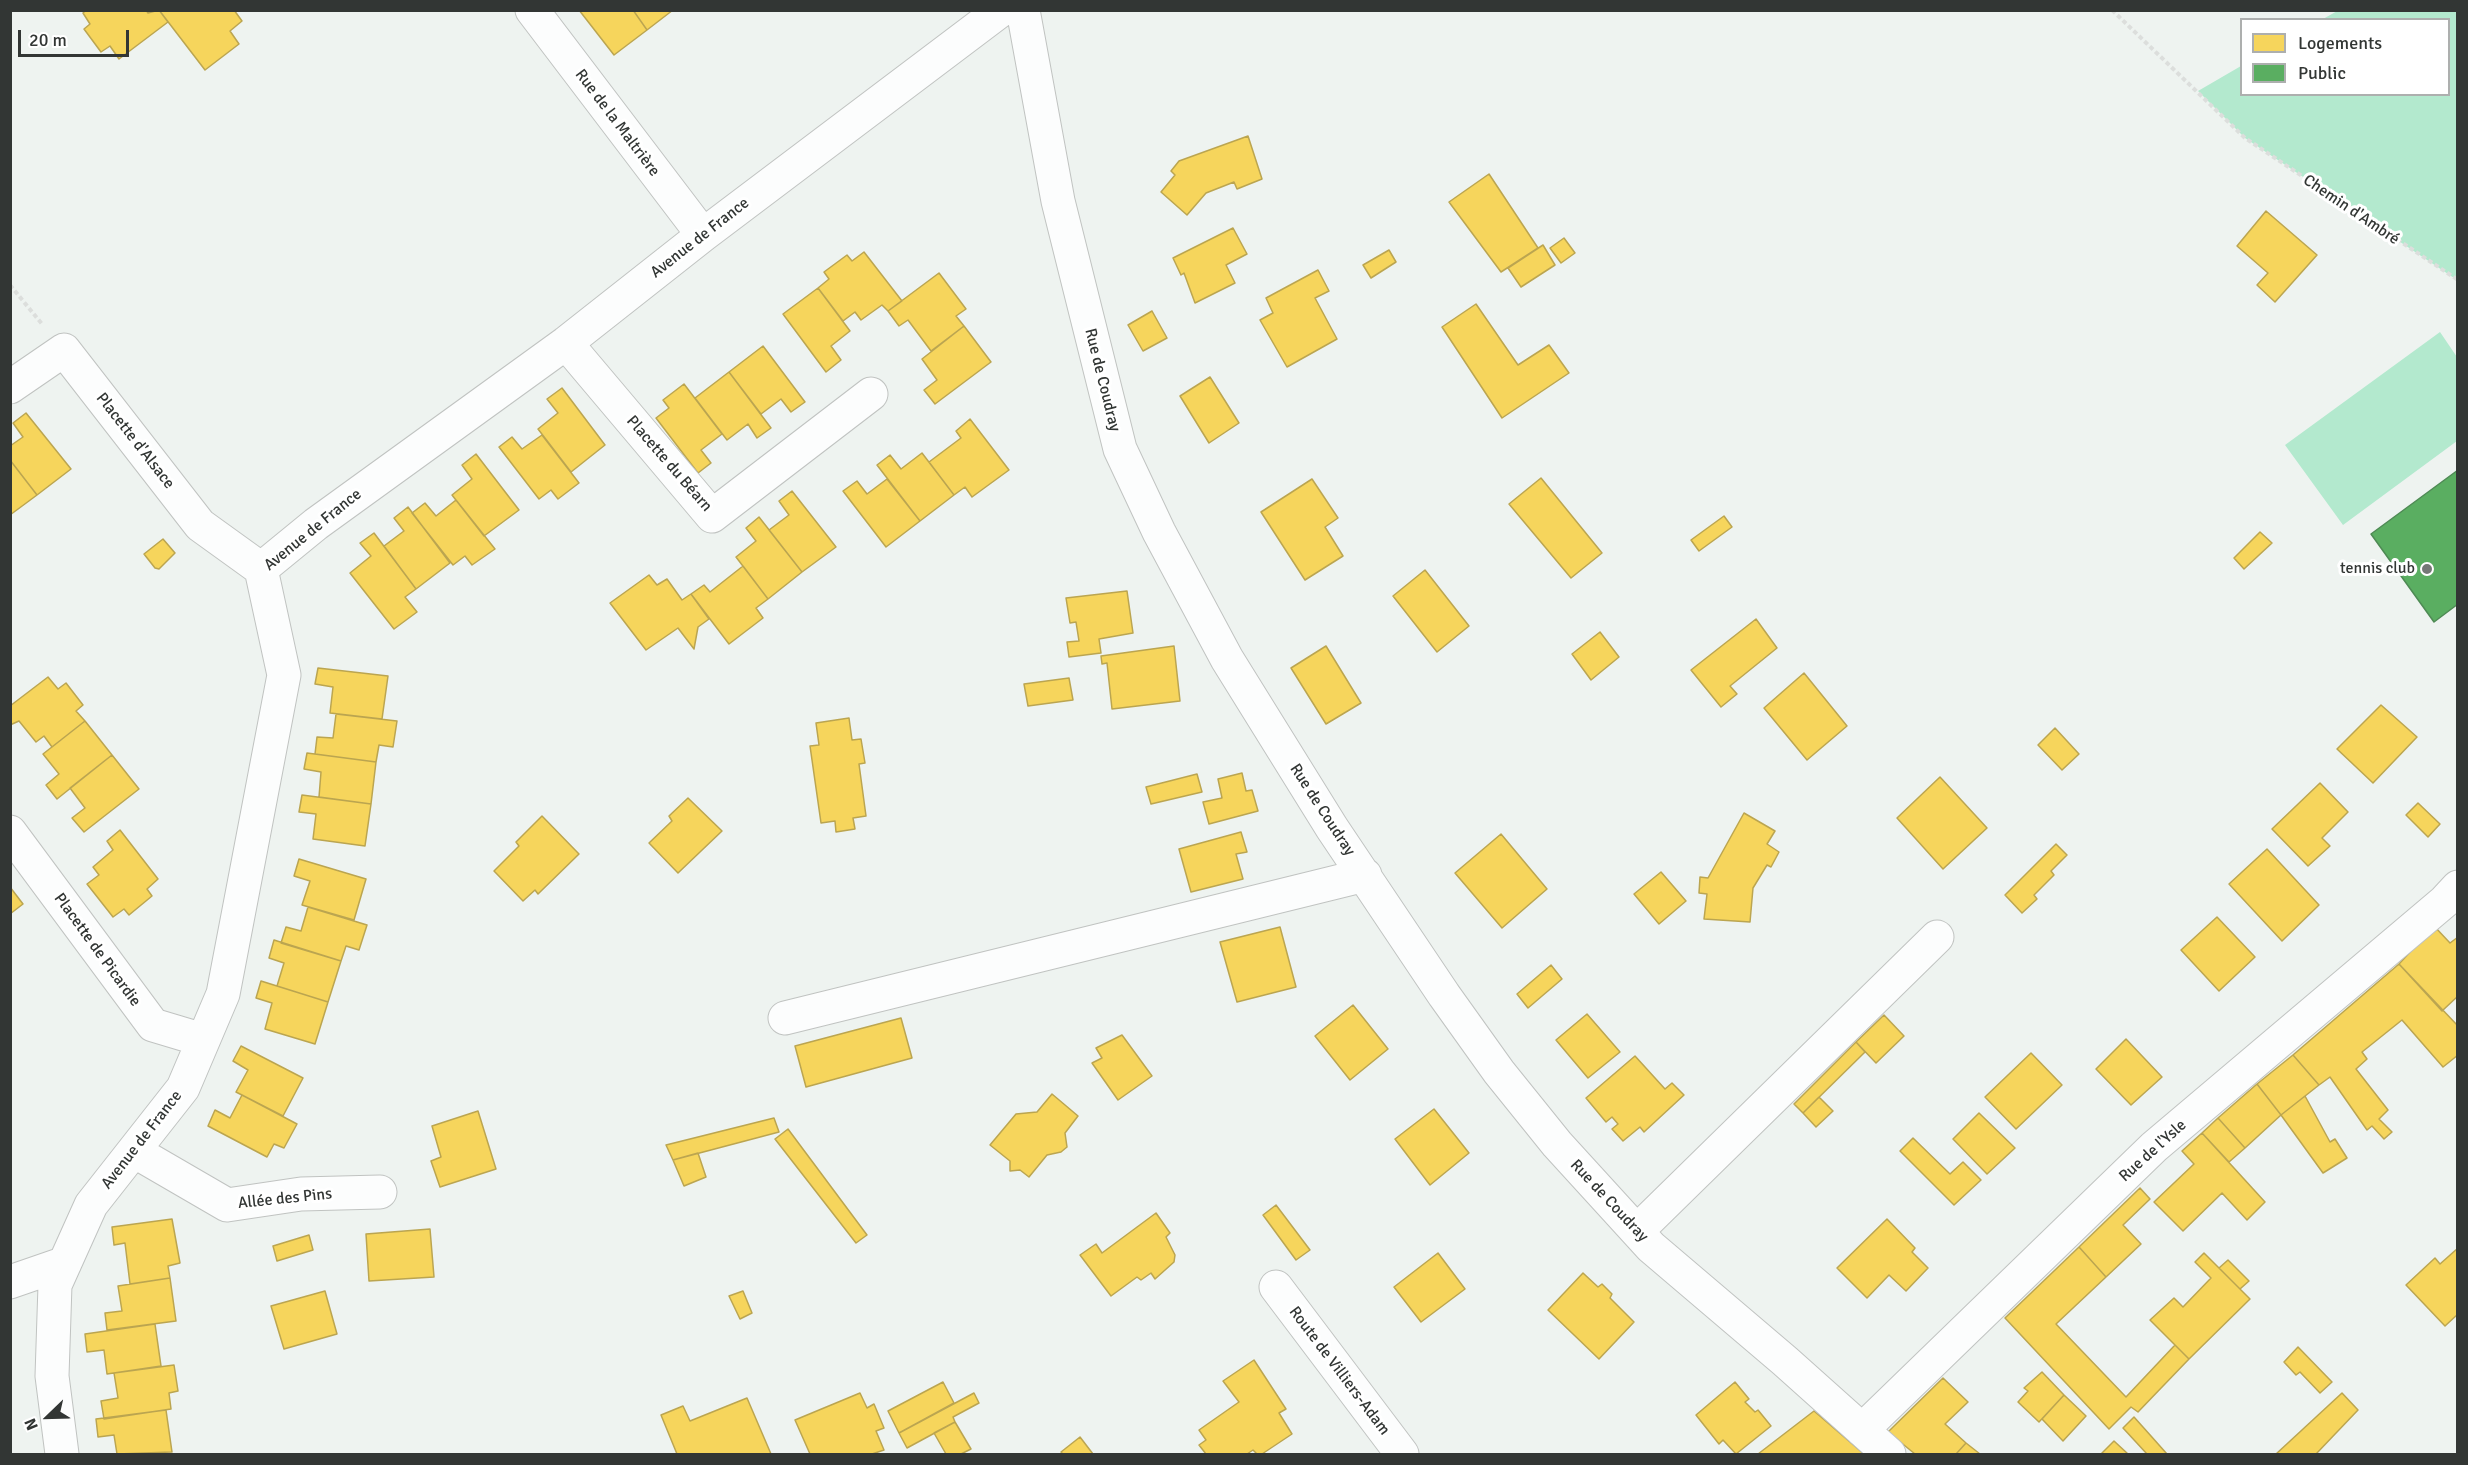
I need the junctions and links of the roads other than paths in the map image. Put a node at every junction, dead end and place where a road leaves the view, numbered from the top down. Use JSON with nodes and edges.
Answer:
{"nodes":[{"id":1,"x":531,"y":10,"type":"edge"},
{"id":2,"x":1000,"y":10,"type":"edge"},
{"id":3,"x":1023,"y":10,"type":"edge"},
{"id":4,"x":703,"y":235,"type":"junction"},
{"id":5,"x":566,"y":343,"type":"junction"},
{"id":6,"x":10,"y":387,"type":"edge"},
{"id":7,"x":872,"y":393,"type":"dead end"},
{"id":8,"x":261,"y":569,"type":"junction"},
{"id":9,"x":10,"y":832,"type":"edge"},
{"id":10,"x":1365,"y":875,"type":"junction"},
{"id":11,"x":2457,"y":887,"type":"edge"},
{"id":12,"x":1937,"y":937,"type":"dead end"},
{"id":13,"x":784,"y":1018,"type":"dead end"},
{"id":14,"x":203,"y":1040,"type":"junction"},
{"id":15,"x":134,"y":1151,"type":"junction"},
{"id":16,"x":380,"y":1192,"type":"dead end"},
{"id":17,"x":1638,"y":1231,"type":"junction"},
{"id":18,"x":65,"y":1263,"type":"junction"},
{"id":19,"x":10,"y":1282,"type":"edge"},
{"id":20,"x":1276,"y":1287,"type":"dead end"},
{"id":21,"x":1862,"y":1430,"type":"junction"},
{"id":22,"x":62,"y":1455,"type":"edge"},
{"id":23,"x":1402,"y":1455,"type":"edge"},
{"id":24,"x":1888,"y":1455,"type":"edge"}],
"edges":[{"from":1,"to":4,"type":"street","name":"Rue de la Maltrière"},
{"from":2,"to":4,"type":"street","name":"Avenue de France"},
{"from":3,"to":10,"type":"street","name":"Rue de Coudray"},
{"from":4,"to":5,"type":"street","name":"Avenue de France"},
{"from":5,"to":7,"type":"street","name":"Placette du Béarn"},
{"from":5,"to":8,"type":"street","name":"Avenue de France"},
{"from":6,"to":8,"type":"street","name":"Placette d'Alsace"},
{"from":8,"to":14,"type":"street","name":"Avenue de France"},
{"from":9,"to":14,"type":"street","name":"Placette de Picardie"},
{"from":10,"to":13,"type":"street"},
{"from":10,"to":17,"type":"street","name":"Rue de Coudray"},
{"from":11,"to":21,"type":"street","name":"Rue de l'Ysle"},
{"from":12,"to":17,"type":"street"},
{"from":14,"to":15,"type":"street","name":"Avenue de France"},
{"from":15,"to":16,"type":"street","name":"Allée des Pins"},
{"from":15,"to":18,"type":"street","name":"Avenue de France"},
{"from":17,"to":21,"type":"street","name":"Rue de Coudray"},
{"from":18,"to":19,"type":"street"},
{"from":18,"to":22,"type":"street","name":"Avenue de France"},
{"from":20,"to":23,"type":"street","name":"Route de Villiers-Adam"},
{"from":21,"to":24,"type":"street","name":"Rue de Coudray"}]}
